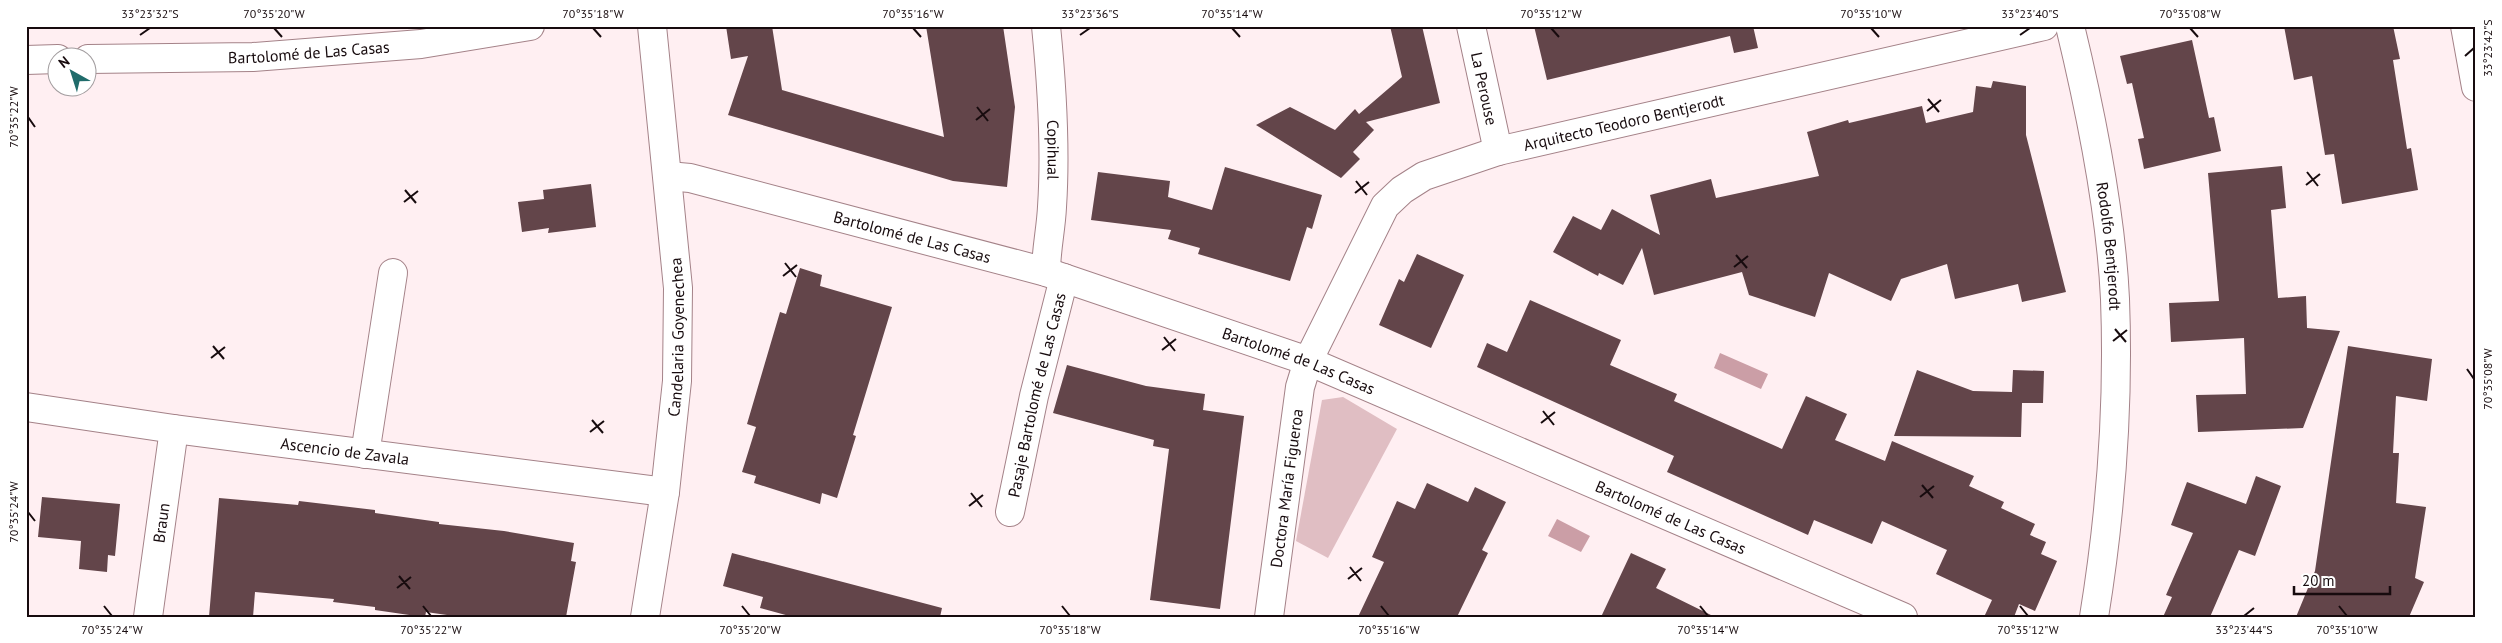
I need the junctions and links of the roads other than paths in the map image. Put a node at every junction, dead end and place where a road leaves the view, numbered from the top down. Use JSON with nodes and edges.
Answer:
{"nodes":[{"id":1,"x":530,"y":26,"type":"edge"},
{"id":2,"x":652,"y":26,"type":"edge"},
{"id":3,"x":1046,"y":26,"type":"edge"},
{"id":4,"x":1471,"y":26,"type":"edge"},
{"id":5,"x":2044,"y":26,"type":"edge"},
{"id":6,"x":2070,"y":26,"type":"edge"},
{"id":7,"x":2465,"y":26,"type":"edge"},
{"id":8,"x":48,"y":59,"type":"edge"},
{"id":9,"x":98,"y":59,"type":"edge"},
{"id":10,"x":26,"y":60,"type":"edge"},
{"id":11,"x":2476,"y":87,"type":"edge"},
{"id":12,"x":1498,"y":151,"type":"junction"},
{"id":13,"x":668,"y":176,"type":"junction"},
{"id":14,"x":393,"y":273,"type":"dead end"},
{"id":15,"x":1055,"y":275,"type":"junction"},
{"id":16,"x":1308,"y":361,"type":"junction"},
{"id":17,"x":26,"y":407,"type":"edge"},
{"id":18,"x":174,"y":429,"type":"junction"},
{"id":19,"x":365,"y":454,"type":"junction"},
{"id":20,"x":665,"y":492,"type":"junction"},
{"id":21,"x":1010,"y":512,"type":"dead end"},
{"id":22,"x":148,"y":617,"type":"edge"},
{"id":23,"x":645,"y":617,"type":"edge"},
{"id":24,"x":1269,"y":617,"type":"edge"},
{"id":25,"x":1903,"y":617,"type":"edge"},
{"id":26,"x":2094,"y":617,"type":"edge"}],
"edges":[{"from":1,"to":9,"type":"street","name":"Bartolomé de Las Casas"},
{"from":2,"to":13,"type":"street","name":"Candelaria Goyenechea"},
{"from":3,"to":15,"type":"street","name":"Copihual"},
{"from":4,"to":12,"type":"street","name":"La Perouse"},
{"from":5,"to":12,"type":"street","name":"Arquitecto Teodoro Bentjerodt"},
{"from":6,"to":26,"type":"street","name":"Rodolfo Bentjerodt"},
{"from":7,"to":11,"type":"street"},
{"from":8,"to":10,"type":"street"},
{"from":12,"to":16,"type":"street","name":"Arquitecto Teodoro Bentjerodt"},
{"from":13,"to":15,"type":"street","name":"Bartolomé de Las Casas"},
{"from":13,"to":20,"type":"street","name":"Candelaria Goyenechea"},
{"from":14,"to":19,"type":"street"},
{"from":15,"to":16,"type":"street","name":"Bartolomé de Las Casas"},
{"from":15,"to":21,"type":"street","name":"Pasaje Bartolomé de Las Casas"},
{"from":16,"to":24,"type":"street","name":"Doctora María Figueroa"},
{"from":16,"to":25,"type":"street","name":"Bartolomé de Las Casas"},
{"from":17,"to":18,"type":"street","name":"Ascencio de Zavala"},
{"from":18,"to":19,"type":"street","name":"Ascencio de Zavala"},
{"from":18,"to":22,"type":"street","name":"Braun"},
{"from":19,"to":20,"type":"street","name":"Ascencio de Zavala"},
{"from":20,"to":23,"type":"street","name":"Candelaria Goyenechea"}]}
